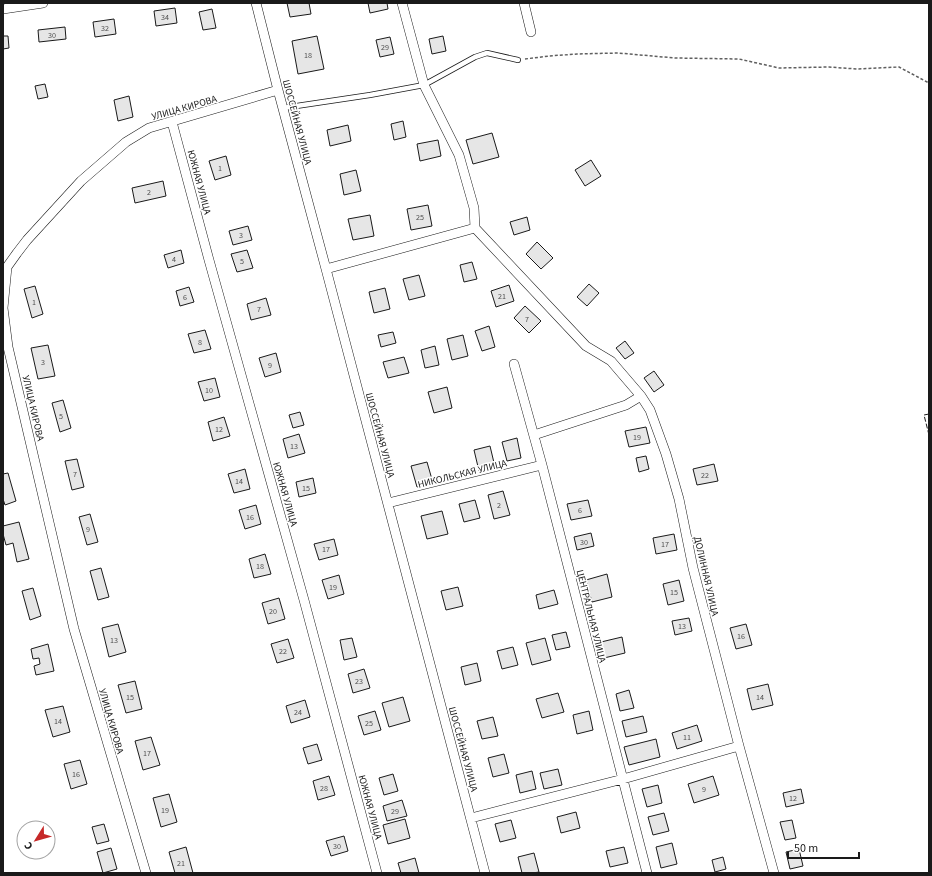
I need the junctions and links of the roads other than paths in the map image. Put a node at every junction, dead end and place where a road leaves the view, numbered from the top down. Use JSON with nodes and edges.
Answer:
{"nodes":[{"id":1,"x":43,"y":3,"type":"edge"},
{"id":2,"x":256,"y":3,"type":"edge"},
{"id":3,"x":402,"y":3,"type":"edge"},
{"id":4,"x":524,"y":3,"type":"edge"},
{"id":5,"x":3,"y":9,"type":"edge"},
{"id":6,"x":531,"y":32,"type":"dead end"},
{"id":7,"x":518,"y":60,"type":"road end"},
{"id":8,"x":424,"y":85,"type":"junction"},
{"id":9,"x":278,"y":90,"type":"junction"},
{"id":10,"x":283,"y":108,"type":"junction"},
{"id":11,"x":172,"y":122,"type":"junction"},
{"id":12,"x":475,"y":228,"type":"junction"},
{"id":13,"x":326,"y":268,"type":"junction"},
{"id":14,"x":6,"y":345,"type":"edge"},
{"id":15,"x":514,"y":364,"type":"dead end"},
{"id":16,"x":641,"y":396,"type":"junction"},
{"id":17,"x":534,"y":435,"type":"junction"},
{"id":18,"x":542,"y":465,"type":"junction"},
{"id":19,"x":388,"y":503,"type":"junction"},
{"id":20,"x":739,"y":746,"type":"junction"},
{"id":21,"x":623,"y":779,"type":"junction"},
{"id":22,"x":471,"y":818,"type":"junction"},
{"id":23,"x":146,"y":873,"type":"edge"},
{"id":24,"x":377,"y":873,"type":"edge"},
{"id":25,"x":485,"y":873,"type":"edge"},
{"id":26,"x":647,"y":873,"type":"edge"},
{"id":27,"x":774,"y":873,"type":"edge"}],
"edges":[{"from":1,"to":5,"type":"street"},
{"from":2,"to":9,"type":"street","name":"ШОССЕЙНАЯ УЛИЦА"},
{"from":3,"to":8,"type":"street"},
{"from":4,"to":6,"type":"street"},
{"from":7,"to":8,"type":"lane"},
{"from":8,"to":10,"type":"lane"},
{"from":8,"to":12,"type":"street"},
{"from":9,"to":10,"type":"street","name":"ШОССЕЙНАЯ УЛИЦА"},
{"from":9,"to":11,"type":"street","name":"УЛИЦА КИРОВА"},
{"from":10,"to":13,"type":"street","name":"ШОССЕЙНАЯ УЛИЦА"},
{"from":11,"to":14,"type":"street","name":"УЛИЦА КИРОВА"},
{"from":11,"to":24,"type":"street","name":"ЮЖНАЯ УЛИЦА"},
{"from":12,"to":13,"type":"street"},
{"from":12,"to":16,"type":"street","name":"ДОЛИННАЯ УЛИЦА"},
{"from":13,"to":19,"type":"street","name":"ШОССЕЙНАЯ УЛИЦА"},
{"from":14,"to":23,"type":"street","name":"УЛИЦА КИРОВА"},
{"from":15,"to":17,"type":"street","name":"ЦЕНТРАЛЬНАЯ УЛИЦА"},
{"from":16,"to":17,"type":"street"},
{"from":16,"to":20,"type":"street","name":"ДОЛИННАЯ УЛИЦА"},
{"from":17,"to":18,"type":"street","name":"ЦЕНТРАЛЬНАЯ УЛИЦА"},
{"from":18,"to":19,"type":"street","name":"НИКОЛЬСКАЯ УЛИЦА"},
{"from":18,"to":21,"type":"street","name":"ЦЕНТРАЛЬНАЯ УЛИЦА"},
{"from":19,"to":22,"type":"street","name":"ШОССЕЙНАЯ УЛИЦА"},
{"from":20,"to":21,"type":"street"},
{"from":20,"to":27,"type":"street","name":"ДОЛИННАЯ УЛИЦА"},
{"from":21,"to":22,"type":"street"},
{"from":21,"to":26,"type":"street","name":"ЦЕНТРАЛЬНАЯ УЛИЦА"},
{"from":22,"to":25,"type":"street","name":"ШОССЕЙНАЯ УЛИЦА"}]}
